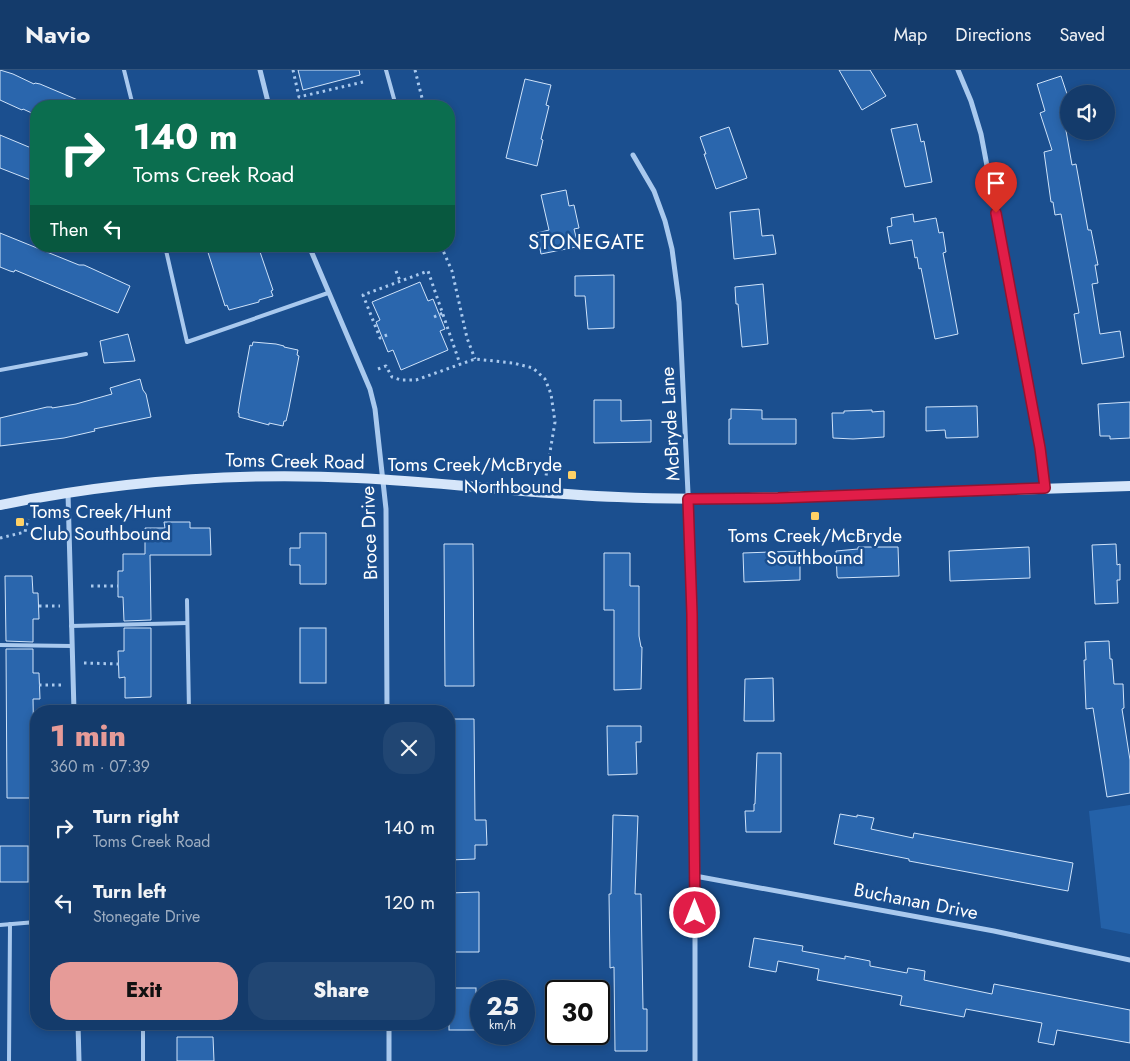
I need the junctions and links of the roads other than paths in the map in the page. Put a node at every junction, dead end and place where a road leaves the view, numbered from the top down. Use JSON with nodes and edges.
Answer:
{"nodes":[{"id":1,"x":124,"y":70,"type":"edge"},
{"id":2,"x":260,"y":70,"type":"edge"},
{"id":3,"x":386,"y":70,"type":"edge"},
{"id":4,"x":958,"y":70,"type":"edge"},
{"id":5,"x":132,"y":100,"type":"edge"},
{"id":6,"x":268,"y":100,"type":"edge"},
{"id":7,"x":394,"y":100,"type":"edge"},
{"id":8,"x":633,"y":155,"type":"dead end"},
{"id":9,"x":166,"y":252,"type":"edge"},
{"id":10,"x":311,"y":252,"type":"edge"},
{"id":11,"x":328,"y":294,"type":"junction"},
{"id":12,"x":86,"y":354,"type":"dead end"},
{"id":13,"x":0,"y":370,"type":"edge"},
{"id":14,"x":382,"y":480,"type":"junction"},
{"id":15,"x":1130,"y":486,"type":"edge"},
{"id":16,"x":1045,"y":488,"type":"junction"},
{"id":17,"x":68,"y":492,"type":"junction"},
{"id":18,"x":688,"y":499,"type":"junction"},
{"id":19,"x":0,"y":505,"type":"edge"},
{"id":20,"x":187,"y":600,"type":"dead end"},
{"id":21,"x":187,"y":623,"type":"junction"},
{"id":22,"x":72,"y":626,"type":"junction"},
{"id":23,"x":0,"y":645,"type":"edge"},
{"id":24,"x":72,"y":646,"type":"junction"},
{"id":25,"x":74,"y":705,"type":"edge"},
{"id":26,"x":189,"y":705,"type":"edge"},
{"id":27,"x":387,"y":705,"type":"edge"},
{"id":28,"x":695,"y":876,"type":"junction"},
{"id":29,"x":30,"y":922,"type":"edge"},
{"id":30,"x":10,"y":924,"type":"junction"},
{"id":31,"x":0,"y":925,"type":"edge"},
{"id":32,"x":1130,"y":960,"type":"edge"},
{"id":33,"x":78,"y":1030,"type":"edge"},
{"id":34,"x":143,"y":1030,"type":"edge"},
{"id":35,"x":389,"y":1030,"type":"edge"},
{"id":36,"x":9,"y":1061,"type":"edge"},
{"id":37,"x":79,"y":1061,"type":"edge"},
{"id":38,"x":143,"y":1061,"type":"edge"},
{"id":39,"x":390,"y":1061,"type":"edge"},
{"id":40,"x":695,"y":1061,"type":"edge"}],
"edges":[{"from":1,"to":5,"type":"lane"},
{"from":2,"to":6,"type":"street"},
{"from":3,"to":7,"type":"lane"},
{"from":4,"to":16,"type":"street"},
{"from":8,"to":18,"type":"street","name":"McBryde Lane"},
{"from":9,"to":11,"type":"lane"},
{"from":10,"to":11,"type":"street","name":"Broce Drive"},
{"from":11,"to":14,"type":"street","name":"Broce Drive"},
{"from":12,"to":13,"type":"lane"},
{"from":14,"to":17,"type":"main road","name":"Toms Creek Road"},
{"from":14,"to":18,"type":"main road","name":"Toms Creek Road"},
{"from":14,"to":27,"type":"street","name":"Broce Drive"},
{"from":15,"to":16,"type":"main road","name":"Toms Creek Road"},
{"from":16,"to":18,"type":"main road","name":"Toms Creek Road"},
{"from":17,"to":19,"type":"main road","name":"Toms Creek Road"},
{"from":17,"to":22,"type":"street"},
{"from":18,"to":28,"type":"street","name":"McBryde Lane"},
{"from":20,"to":21,"type":"lane"},
{"from":21,"to":22,"type":"lane"},
{"from":21,"to":26,"type":"lane"},
{"from":22,"to":24,"type":"street"},
{"from":23,"to":24,"type":"lane"},
{"from":24,"to":25,"type":"street"},
{"from":28,"to":32,"type":"street","name":"Buchanan Drive"},
{"from":28,"to":40,"type":"street","name":"McBryde Lane"},
{"from":29,"to":30,"type":"lane"},
{"from":30,"to":31,"type":"lane"},
{"from":30,"to":36,"type":"lane"},
{"from":33,"to":37,"type":"street"},
{"from":34,"to":38,"type":"lane"},
{"from":35,"to":39,"type":"street"}]}
